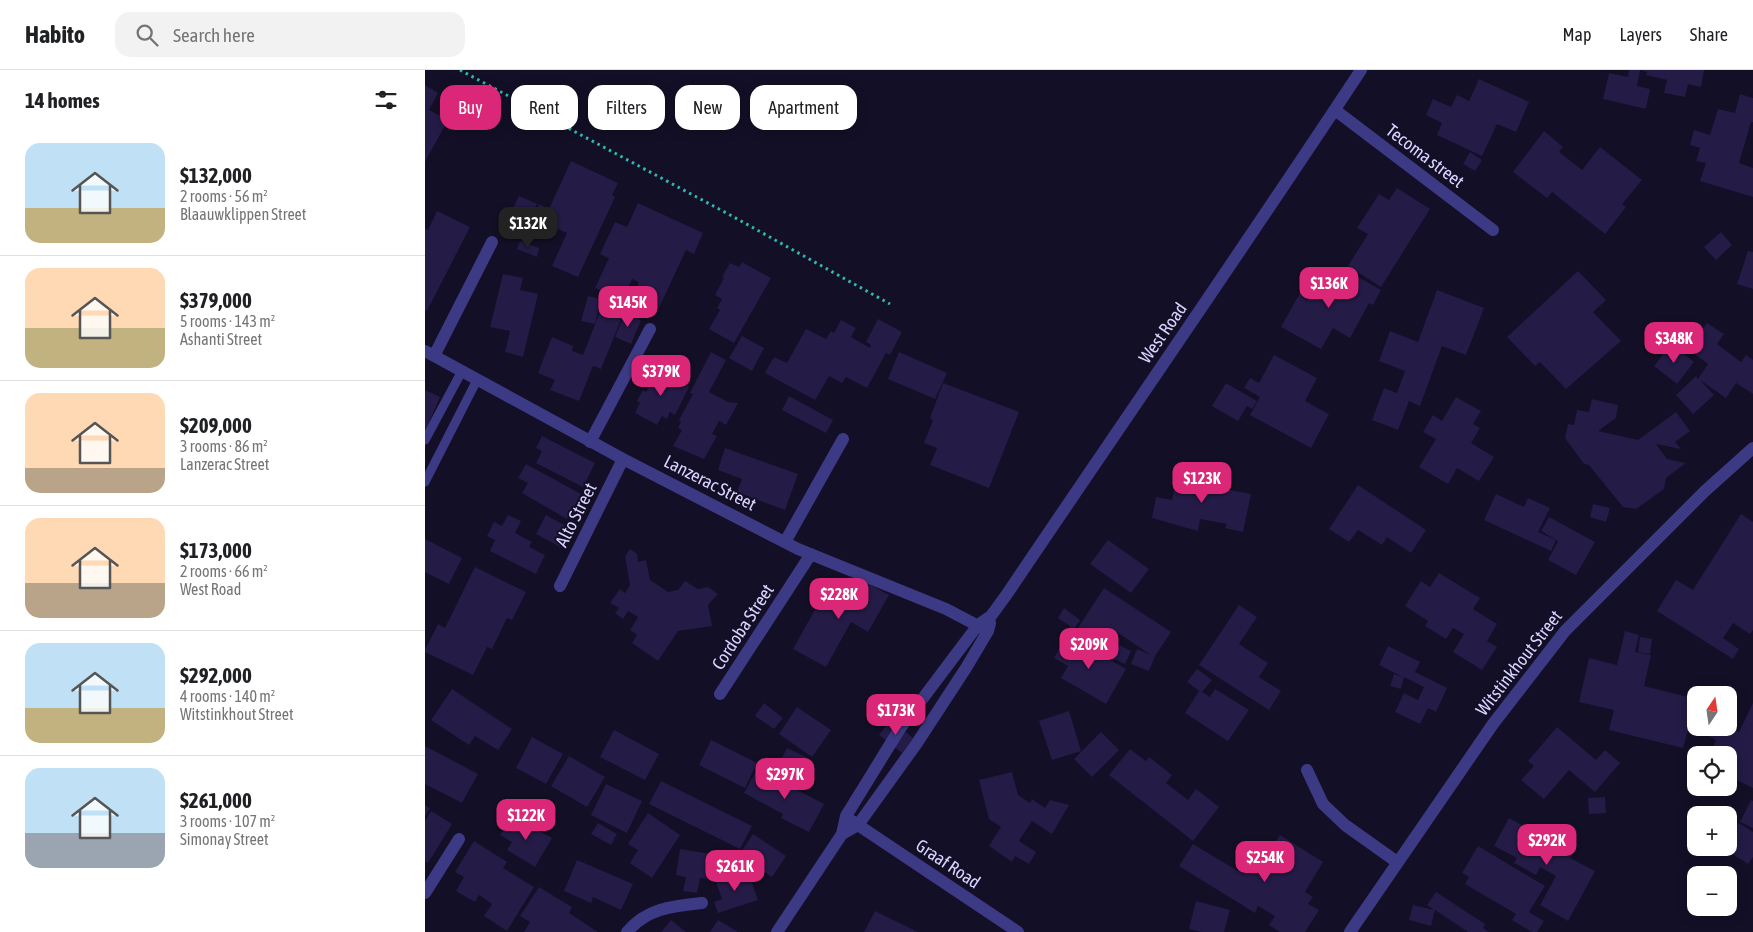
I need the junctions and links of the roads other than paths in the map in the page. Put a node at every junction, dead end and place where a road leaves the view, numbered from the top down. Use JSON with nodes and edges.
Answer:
{"nodes":[{"id":1,"x":1361,"y":70,"type":"edge"},
{"id":2,"x":1335,"y":110,"type":"junction"},
{"id":3,"x":1493,"y":230,"type":"dead end"},
{"id":4,"x":492,"y":242,"type":"dead end"},
{"id":5,"x":650,"y":330,"type":"dead end"},
{"id":6,"x":429,"y":353,"type":"edge"},
{"id":7,"x":462,"y":371,"type":"junction"},
{"id":8,"x":477,"y":380,"type":"junction"},
{"id":9,"x":843,"y":439,"type":"dead end"},
{"id":10,"x":425,"y":440,"type":"edge"},
{"id":11,"x":590,"y":442,"type":"junction"},
{"id":12,"x":1753,"y":448,"type":"edge"},
{"id":13,"x":623,"y":459,"type":"junction"},
{"id":14,"x":425,"y":482,"type":"edge"},
{"id":15,"x":785,"y":542,"type":"junction"},
{"id":16,"x":811,"y":554,"type":"junction"},
{"id":17,"x":560,"y":586,"type":"dead end"},
{"id":18,"x":983,"y":628,"type":"junction"},
{"id":19,"x":720,"y":694,"type":"dead end"},
{"id":20,"x":1307,"y":770,"type":"dead end"},
{"id":21,"x":846,"y":816,"type":"junction"},
{"id":22,"x":859,"y":826,"type":"junction"},
{"id":23,"x":842,"y":834,"type":"junction"},
{"id":24,"x":459,"y":839,"type":"dead end"},
{"id":25,"x":1397,"y":862,"type":"junction"},
{"id":26,"x":425,"y":893,"type":"edge"},
{"id":27,"x":702,"y":903,"type":"dead end"},
{"id":28,"x":627,"y":932,"type":"edge"},
{"id":29,"x":777,"y":932,"type":"edge"},
{"id":30,"x":1018,"y":932,"type":"edge"},
{"id":31,"x":1350,"y":932,"type":"edge"}],
"edges":[{"from":1,"to":2,"type":"street","name":"West Road"},
{"from":2,"to":3,"type":"street","name":"Tecoma street"},
{"from":2,"to":18,"type":"street","name":"West Road"},
{"from":4,"to":6,"type":"street"},
{"from":5,"to":11,"type":"street"},
{"from":6,"to":7,"type":"street","name":"Lanzerac Street"},
{"from":7,"to":8,"type":"street","name":"Lanzerac Street"},
{"from":7,"to":10,"type":"lane"},
{"from":8,"to":11,"type":"street","name":"Lanzerac Street"},
{"from":8,"to":14,"type":"lane"},
{"from":9,"to":15,"type":"street"},
{"from":11,"to":13,"type":"street","name":"Lanzerac Street"},
{"from":12,"to":25,"type":"street","name":"Witstinkhout Street"},
{"from":13,"to":15,"type":"street","name":"Lanzerac Street"},
{"from":13,"to":17,"type":"street","name":"Alto Street"},
{"from":15,"to":16,"type":"street","name":"Lanzerac Street"},
{"from":16,"to":18,"type":"street","name":"Lanzerac Street"},
{"from":16,"to":19,"type":"street","name":"Cordoba Street"},
{"from":18,"to":21,"type":"street","name":"West Road"},
{"from":18,"to":22,"type":"street","name":"West Road"},
{"from":20,"to":25,"type":"street"},
{"from":21,"to":22,"type":"street","name":"Graaf Road"},
{"from":21,"to":23,"type":"street","name":"West Road"},
{"from":22,"to":23,"type":"street"},
{"from":22,"to":30,"type":"street","name":"Graaf Road"},
{"from":23,"to":29,"type":"street","name":"West Road"},
{"from":24,"to":26,"type":"street"},
{"from":25,"to":31,"type":"street","name":"Witstinkhout Street"},
{"from":27,"to":28,"type":"street"}]}
